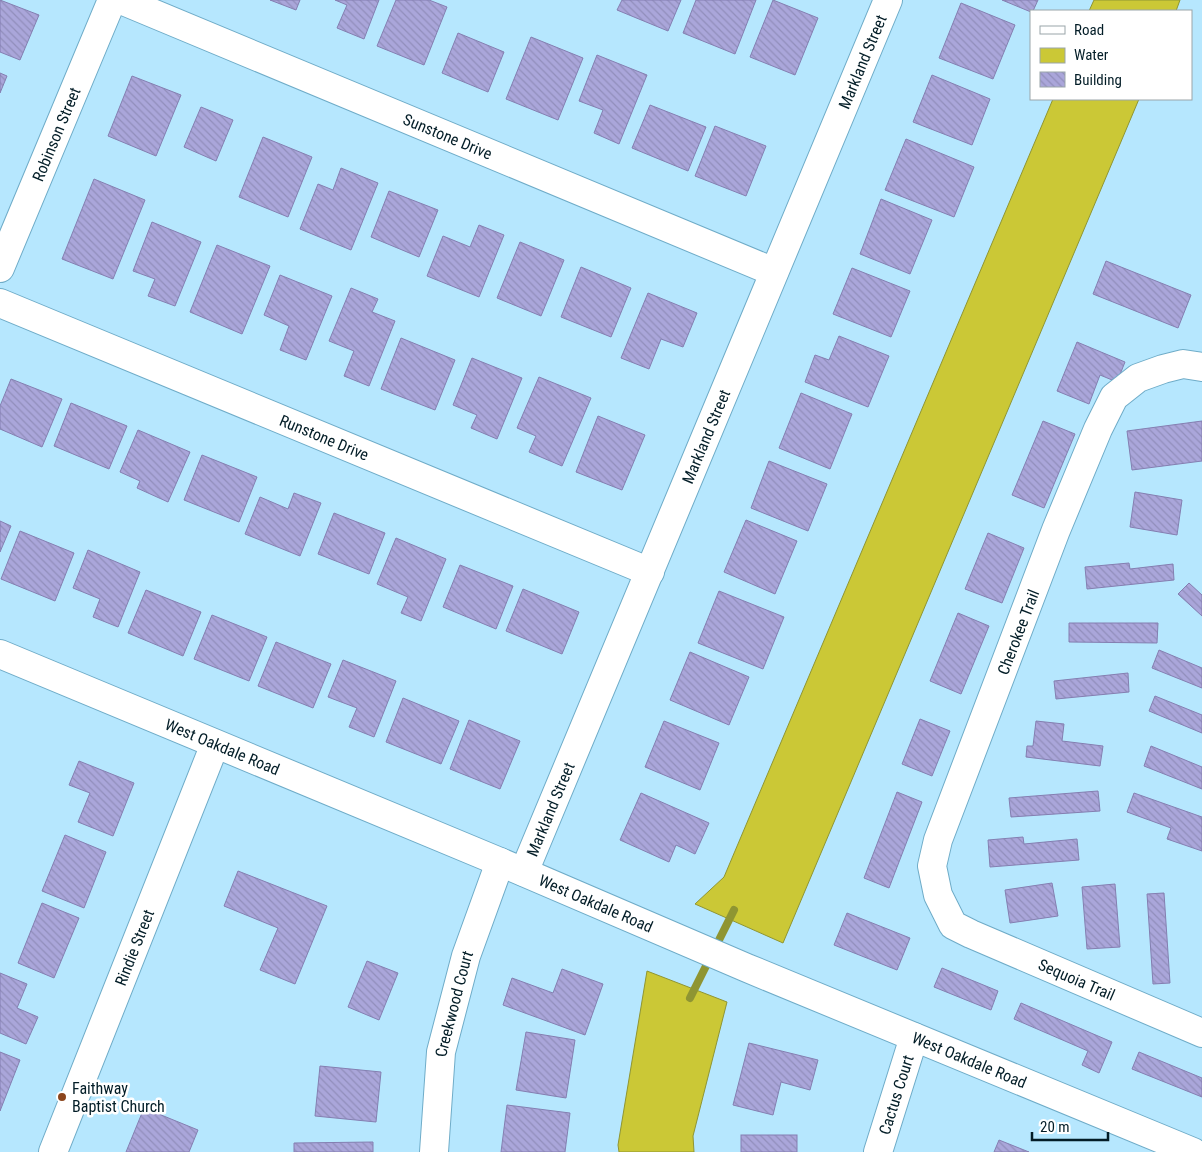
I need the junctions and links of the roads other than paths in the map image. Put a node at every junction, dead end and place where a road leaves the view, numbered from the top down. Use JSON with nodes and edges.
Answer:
{"nodes":[{"id":1,"x":112,"y":0,"type":"edge"},
{"id":2,"x":121,"y":0,"type":"edge"},
{"id":3,"x":888,"y":0,"type":"edge"},
{"id":4,"x":0,"y":268,"type":"edge"},
{"id":5,"x":774,"y":272,"type":"junction"},
{"id":6,"x":0,"y":303,"type":"edge"},
{"id":7,"x":1202,"y":367,"type":"edge"},
{"id":8,"x":650,"y":572,"type":"junction"},
{"id":9,"x":0,"y":654,"type":"edge"},
{"id":10,"x":215,"y":744,"type":"junction"},
{"id":11,"x":512,"y":867,"type":"junction"},
{"id":12,"x":953,"y":924,"type":"joint"},
{"id":13,"x":1202,"y":1034,"type":"edge"},
{"id":14,"x":914,"y":1037,"type":"junction"},
{"id":15,"x":53,"y":1152,"type":"edge"},
{"id":16,"x":434,"y":1152,"type":"edge"},
{"id":17,"x":878,"y":1152,"type":"edge"},
{"id":18,"x":1193,"y":1152,"type":"edge"}],
"edges":[{"from":1,"to":4,"type":"street","name":"Robinson Street"},
{"from":2,"to":5,"type":"street","name":"Sunstone Drive"},
{"from":3,"to":5,"type":"street","name":"Markland Street"},
{"from":5,"to":8,"type":"street","name":"Markland Street"},
{"from":6,"to":8,"type":"street","name":"Runstone Drive"},
{"from":7,"to":12,"type":"street","name":"Cherokee Trail"},
{"from":8,"to":11,"type":"street","name":"Markland Street"},
{"from":9,"to":10,"type":"street","name":"West Oakdale Road"},
{"from":10,"to":11,"type":"street","name":"West Oakdale Road"},
{"from":10,"to":15,"type":"street","name":"Rindie Street"},
{"from":11,"to":14,"type":"street","name":"West Oakdale Road"},
{"from":11,"to":16,"type":"street","name":"Creekwood Court"},
{"from":12,"to":13,"type":"street","name":"Sequoia Trail"},
{"from":14,"to":17,"type":"street","name":"Cactus Court"},
{"from":14,"to":18,"type":"street","name":"West Oakdale Road"}]}
